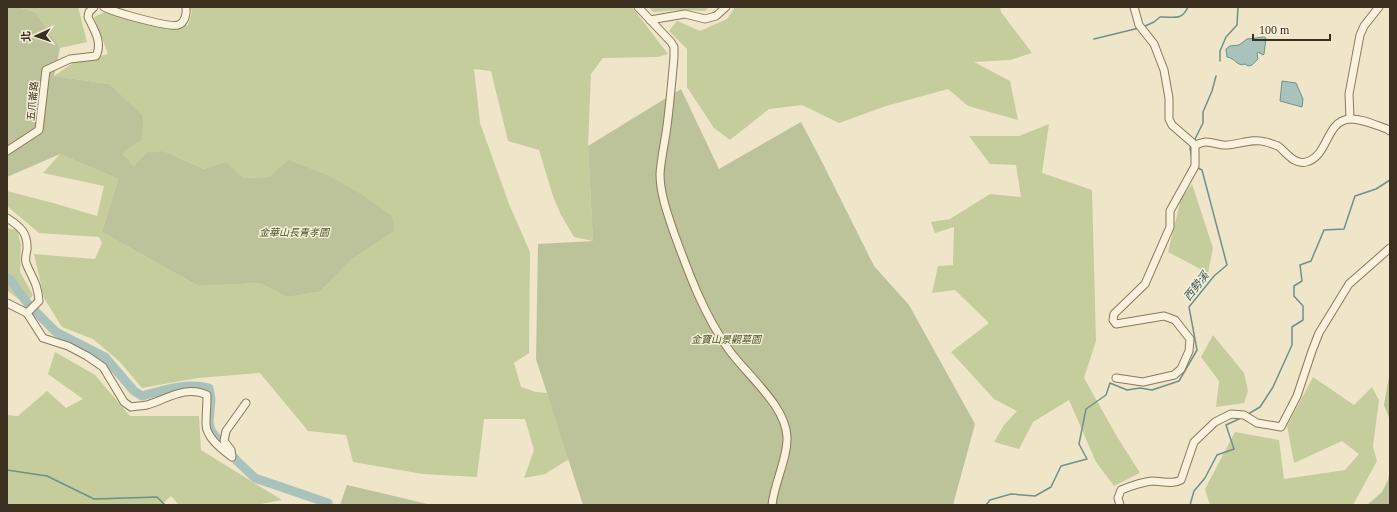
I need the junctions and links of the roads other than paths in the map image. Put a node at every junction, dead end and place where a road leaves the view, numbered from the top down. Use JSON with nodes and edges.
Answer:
{"nodes":[{"id":1,"x":94,"y":7,"type":"edge"},
{"id":2,"x":104,"y":7,"type":"edge"},
{"id":3,"x":186,"y":7,"type":"edge"},
{"id":4,"x":638,"y":7,"type":"edge"},
{"id":5,"x":726,"y":7,"type":"edge"},
{"id":6,"x":1134,"y":7,"type":"edge"},
{"id":7,"x":1380,"y":7,"type":"edge"},
{"id":8,"x":650,"y":20,"type":"junction"},
{"id":9,"x":1350,"y":119,"type":"junction"},
{"id":10,"x":1390,"y":131,"type":"edge"},
{"id":11,"x":1195,"y":145,"type":"junction"},
{"id":12,"x":7,"y":151,"type":"edge"},
{"id":13,"x":7,"y":218,"type":"edge"},
{"id":14,"x":1390,"y":248,"type":"edge"},
{"id":15,"x":7,"y":303,"type":"edge"},
{"id":16,"x":27,"y":313,"type":"junction"},
{"id":17,"x":1116,"y":378,"type":"dead end"},
{"id":18,"x":246,"y":403,"type":"dead end"},
{"id":19,"x":772,"y":505,"type":"edge"},
{"id":20,"x":1120,"y":505,"type":"edge"}],
"edges":[{"from":1,"to":12,"type":"street","name":"五爪崙路"},
{"from":2,"to":3,"type":"street"},
{"from":4,"to":8,"type":"street"},
{"from":5,"to":8,"type":"street"},
{"from":6,"to":11,"type":"street"},
{"from":7,"to":9,"type":"street"},
{"from":8,"to":19,"type":"street"},
{"from":9,"to":10,"type":"street"},
{"from":9,"to":11,"type":"street"},
{"from":11,"to":17,"type":"street"},
{"from":13,"to":16,"type":"street"},
{"from":14,"to":20,"type":"street"},
{"from":15,"to":16,"type":"street"},
{"from":16,"to":18,"type":"street"}]}
